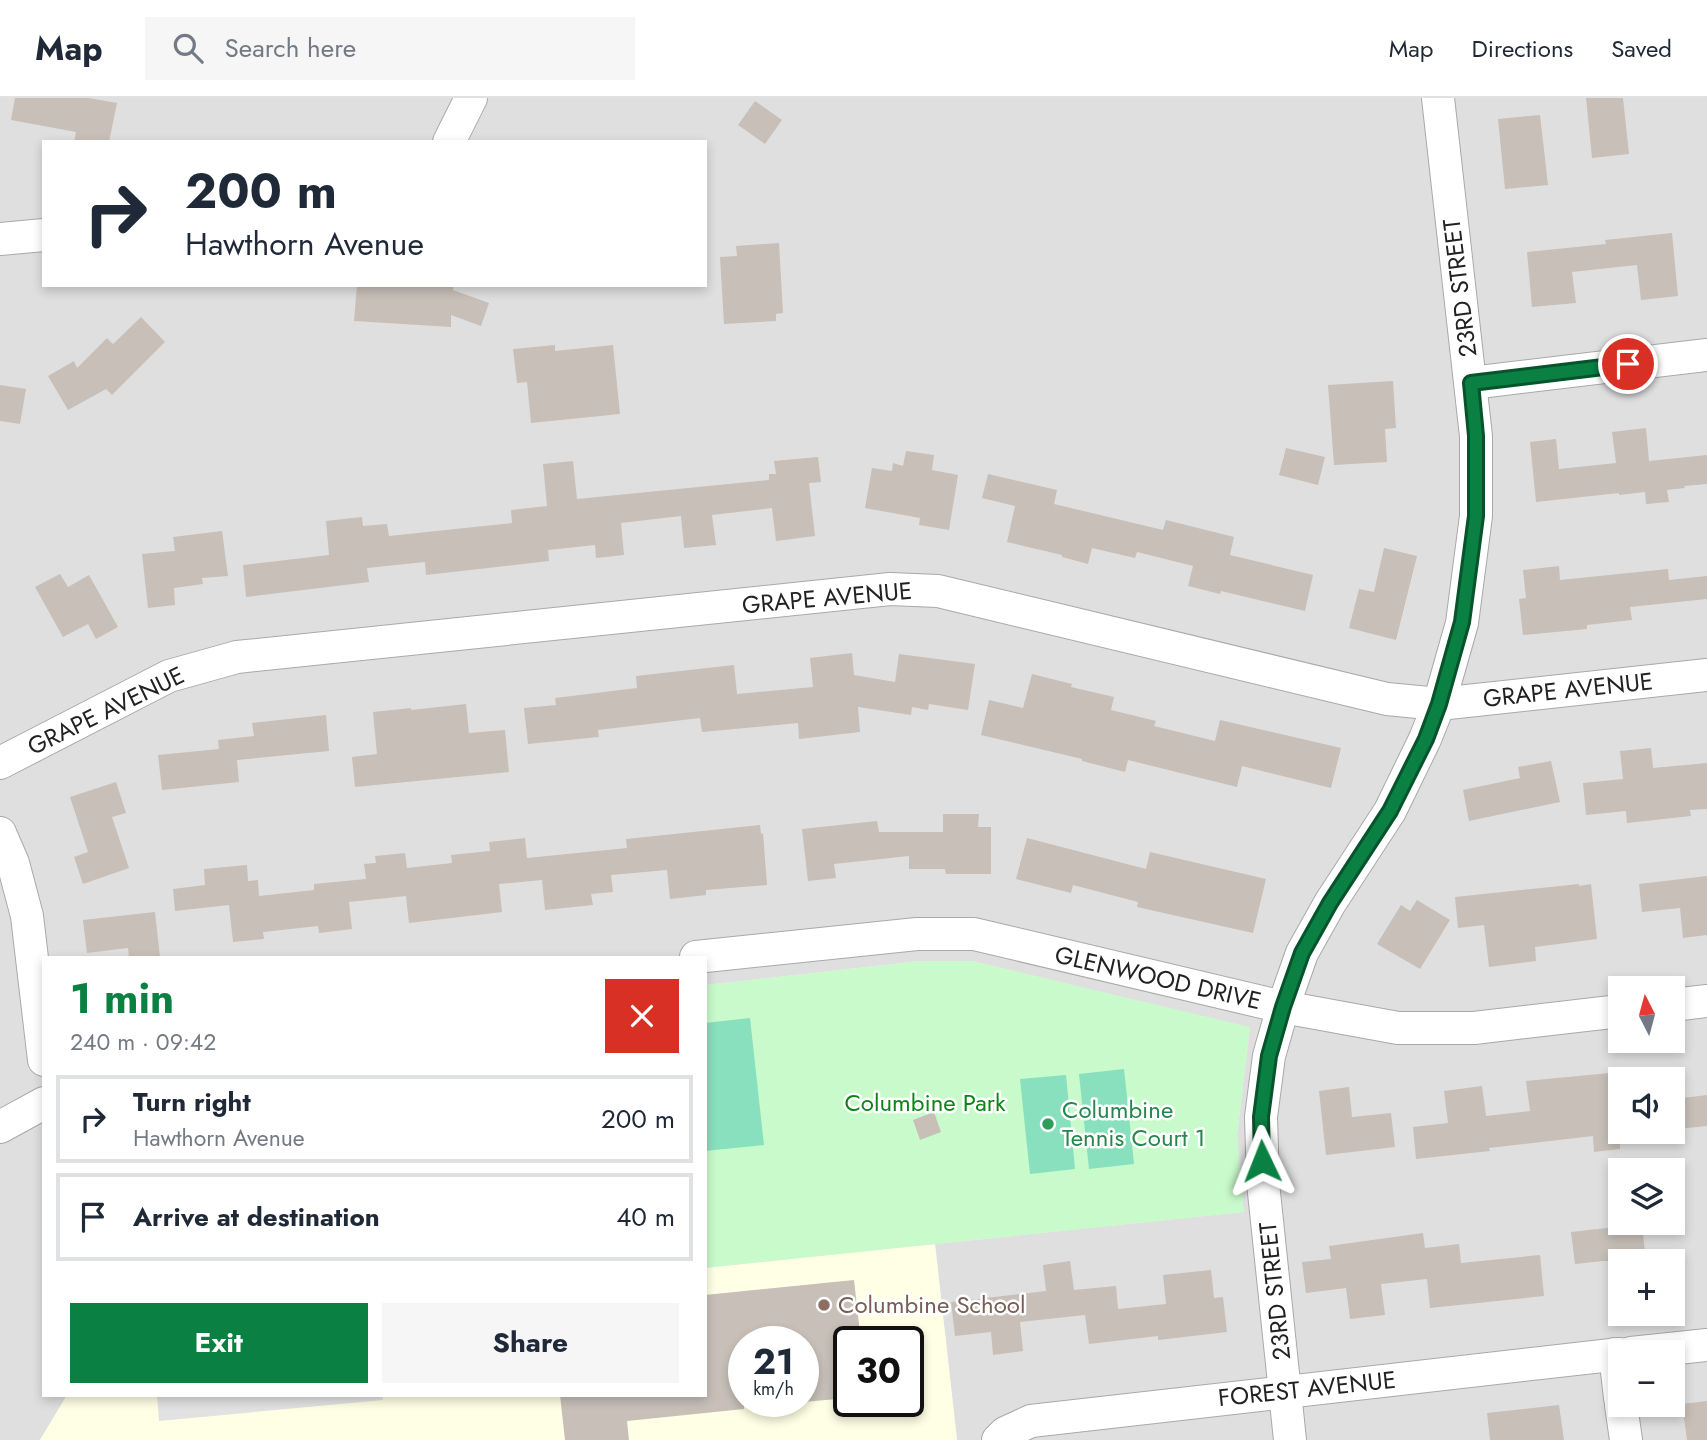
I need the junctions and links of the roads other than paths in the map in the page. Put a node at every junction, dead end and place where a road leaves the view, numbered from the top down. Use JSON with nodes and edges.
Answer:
{"nodes":[{"id":1,"x":471,"y":98,"type":"edge"},
{"id":2,"x":1438,"y":98,"type":"edge"},
{"id":3,"x":450,"y":140,"type":"edge"},
{"id":4,"x":42,"y":235,"type":"edge"},
{"id":5,"x":0,"y":239,"type":"edge"},
{"id":6,"x":1707,"y":355,"type":"edge"},
{"id":7,"x":1471,"y":383,"type":"junction"},
{"id":8,"x":1707,"y":675,"type":"edge"},
{"id":9,"x":1439,"y":704,"type":"junction"},
{"id":10,"x":0,"y":763,"type":"edge"},
{"id":11,"x":0,"y":833,"type":"edge"},
{"id":12,"x":706,"y":956,"type":"edge"},
{"id":13,"x":1707,"y":1001,"type":"edge"},
{"id":14,"x":1685,"y":1004,"type":"edge"},
{"id":15,"x":1283,"y":1007,"type":"junction"},
{"id":16,"x":1608,"y":1012,"type":"edge"},
{"id":17,"x":42,"y":1043,"type":"edge"},
{"id":18,"x":42,"y":1104,"type":"edge"},
{"id":19,"x":0,"y":1127,"type":"edge"},
{"id":20,"x":1707,"y":1345,"type":"edge"},
{"id":21,"x":1685,"y":1347,"type":"edge"},
{"id":22,"x":1608,"y":1356,"type":"edge"},
{"id":23,"x":1285,"y":1391,"type":"junction"},
{"id":24,"x":1623,"y":1417,"type":"edge"},
{"id":25,"x":998,"y":1440,"type":"edge"},
{"id":26,"x":1290,"y":1440,"type":"edge"},
{"id":27,"x":1626,"y":1440,"type":"edge"}],
"edges":[{"from":1,"to":3,"type":"street"},
{"from":2,"to":7,"type":"street","name":"23RD STREET"},
{"from":4,"to":5,"type":"street"},
{"from":6,"to":7,"type":"street"},
{"from":7,"to":9,"type":"street","name":"23RD STREET"},
{"from":8,"to":9,"type":"street","name":"GRAPE AVENUE"},
{"from":9,"to":10,"type":"street","name":"GRAPE AVENUE"},
{"from":9,"to":15,"type":"street","name":"23RD STREET"},
{"from":11,"to":17,"type":"street"},
{"from":12,"to":15,"type":"street","name":"GLENWOOD DRIVE"},
{"from":13,"to":14,"type":"street"},
{"from":15,"to":16,"type":"street","name":"GLENWOOD DRIVE"},
{"from":15,"to":23,"type":"street","name":"23RD STREET"},
{"from":18,"to":19,"type":"street"},
{"from":20,"to":21,"type":"street","name":"FOREST AVENUE"},
{"from":22,"to":23,"type":"street","name":"FOREST AVENUE"},
{"from":23,"to":25,"type":"street","name":"FOREST AVENUE"},
{"from":23,"to":26,"type":"street","name":"23RD STREET"},
{"from":24,"to":27,"type":"street"}]}
